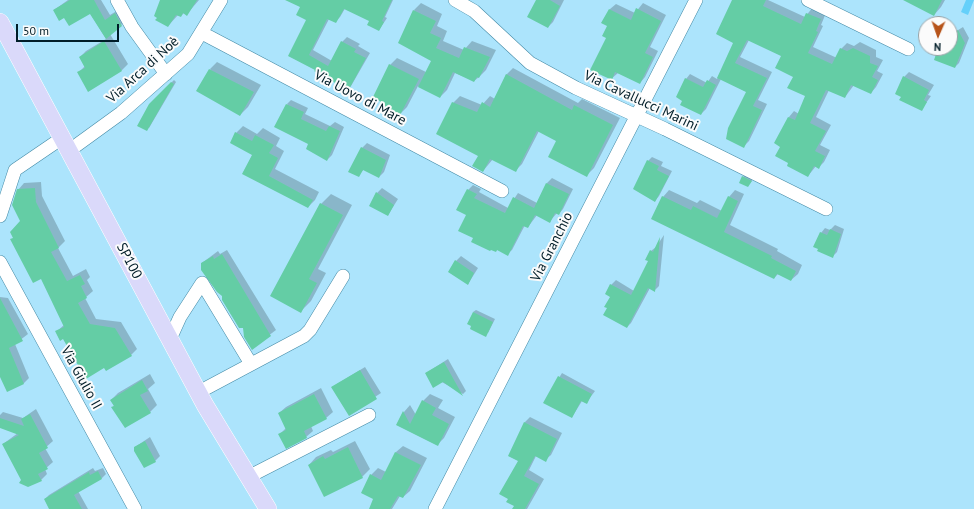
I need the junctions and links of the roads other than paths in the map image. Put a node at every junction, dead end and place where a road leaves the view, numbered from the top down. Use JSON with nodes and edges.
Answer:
{"nodes":[{"id":1,"x":117,"y":0,"type":"edge"},
{"id":2,"x":221,"y":0,"type":"edge"},
{"id":3,"x":455,"y":0,"type":"edge"},
{"id":4,"x":696,"y":0,"type":"edge"},
{"id":5,"x":808,"y":0,"type":"edge"},
{"id":6,"x":0,"y":22,"type":"edge"},
{"id":7,"x":202,"y":33,"type":"junction"},
{"id":8,"x":908,"y":48,"type":"dead end"},
{"id":9,"x":166,"y":74,"type":"junction"},
{"id":10,"x":637,"y":116,"type":"junction"},
{"id":11,"x":66,"y":144,"type":"junction"},
{"id":12,"x":502,"y":191,"type":"dead end"},
{"id":13,"x":826,"y":210,"type":"dead end"},
{"id":14,"x":0,"y":216,"type":"edge"},
{"id":15,"x":0,"y":262,"type":"edge"},
{"id":16,"x":343,"y":276,"type":"dead end"},
{"id":17,"x":170,"y":339,"type":"junction"},
{"id":18,"x":251,"y":364,"type":"junction"},
{"id":19,"x":199,"y":392,"type":"junction"},
{"id":20,"x":369,"y":415,"type":"dead end"},
{"id":21,"x":250,"y":476,"type":"junction"},
{"id":22,"x":265,"y":505,"type":"edge"},
{"id":23,"x":135,"y":509,"type":"edge"},
{"id":24,"x":435,"y":509,"type":"edge"}],
"edges":[{"from":1,"to":9,"type":"street"},
{"from":2,"to":7,"type":"street","name":"Via Arca di Noè"},
{"from":3,"to":10,"type":"street","name":"Via Cavallucci Marini"},
{"from":4,"to":10,"type":"street","name":"Via Granchio"},
{"from":5,"to":8,"type":"street"},
{"from":6,"to":11,"type":"main road","name":"SP100","number":"SP100"},
{"from":7,"to":9,"type":"street","name":"Via Arca di Noè"},
{"from":7,"to":12,"type":"street","name":"Via Uovo di Mare"},
{"from":9,"to":11,"type":"street","name":"Via Arca di Noè"},
{"from":10,"to":13,"type":"street","name":"Via Cavallucci Marini"},
{"from":10,"to":24,"type":"street","name":"Via Granchio"},
{"from":11,"to":14,"type":"street"},
{"from":11,"to":17,"type":"main road","name":"SP100","number":"SP100"},
{"from":15,"to":23,"type":"street","name":"Via Giulio II"},
{"from":16,"to":18,"type":"street"},
{"from":17,"to":18,"type":"street"},
{"from":17,"to":19,"type":"main road","name":"SP100","number":"SP100"},
{"from":18,"to":19,"type":"street"},
{"from":19,"to":21,"type":"main road","name":"SP100","number":"SP100"},
{"from":20,"to":21,"type":"street"},
{"from":21,"to":22,"type":"main road","name":"SP100","number":"SP100"}]}
